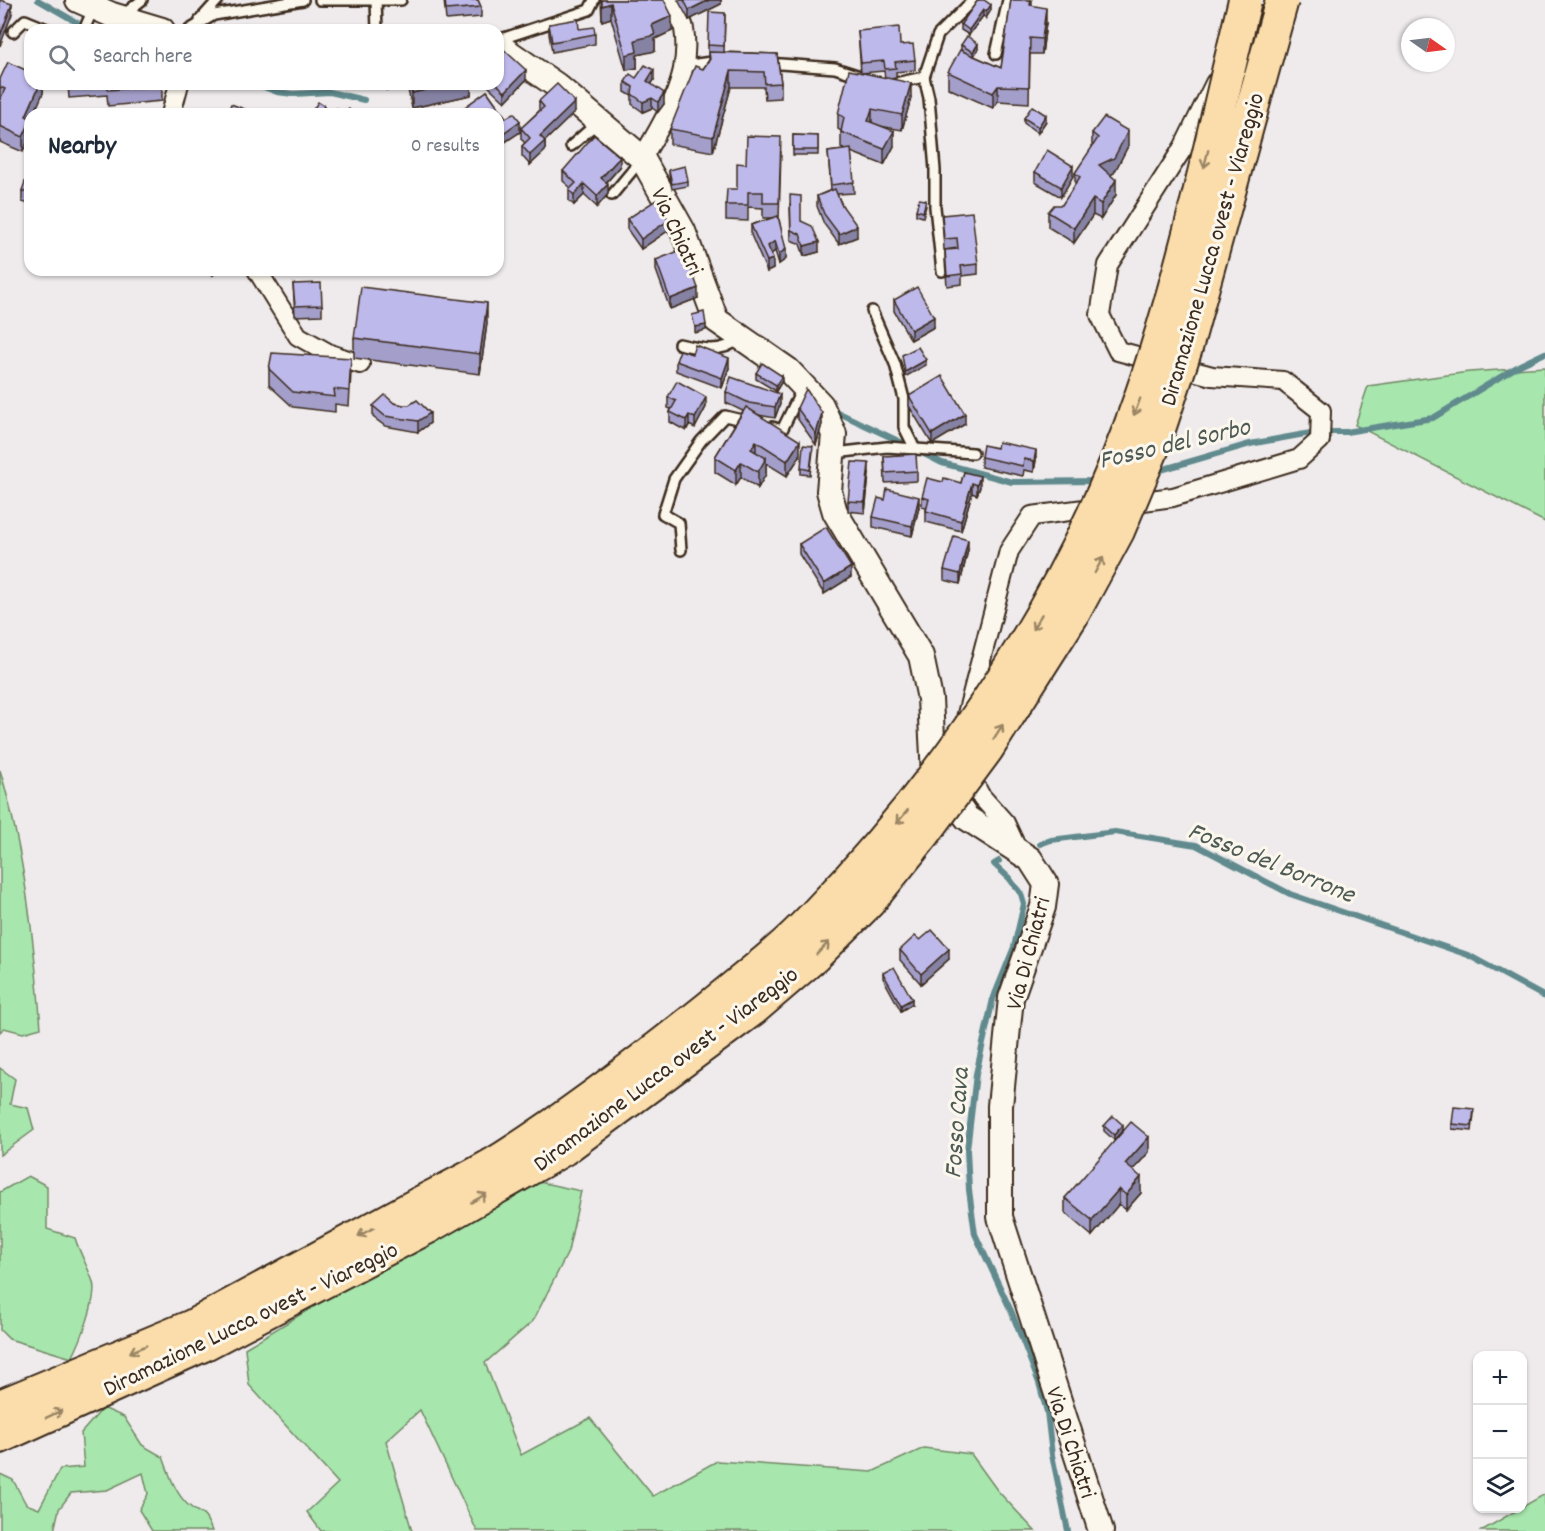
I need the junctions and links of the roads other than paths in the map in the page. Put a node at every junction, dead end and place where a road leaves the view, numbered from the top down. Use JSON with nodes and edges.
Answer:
{"nodes":[{"id":1,"x":142,"y":0,"type":"edge"},
{"id":2,"x":218,"y":0,"type":"edge"},
{"id":3,"x":303,"y":0,"type":"edge"},
{"id":4,"x":320,"y":0,"type":"edge"},
{"id":5,"x":376,"y":0,"type":"edge"},
{"id":6,"x":400,"y":0,"type":"edge"},
{"id":7,"x":594,"y":0,"type":"edge"},
{"id":8,"x":670,"y":0,"type":"edge"},
{"id":9,"x":973,"y":0,"type":"edge"},
{"id":10,"x":1008,"y":0,"type":"edge"},
{"id":11,"x":1245,"y":0,"type":"edge"},
{"id":12,"x":1254,"y":0,"type":"edge"},
{"id":13,"x":1282,"y":0,"type":"edge"},
{"id":14,"x":87,"y":9,"type":"edge"},
{"id":15,"x":121,"y":17,"type":"junction"},
{"id":16,"x":35,"y":24,"type":"edge"},
{"id":17,"x":85,"y":24,"type":"edge"},
{"id":18,"x":143,"y":24,"type":"edge"},
{"id":19,"x":196,"y":24,"type":"edge"},
{"id":20,"x":199,"y":24,"type":"edge"},
{"id":21,"x":377,"y":24,"type":"edge"},
{"id":22,"x":13,"y":32,"type":"dead end"},
{"id":23,"x":504,"y":38,"type":"edge"},
{"id":24,"x":504,"y":49,"type":"edge"},
{"id":25,"x":996,"y":54,"type":"dead end"},
{"id":26,"x":733,"y":61,"type":"edge"},
{"id":27,"x":755,"y":62,"type":"edge"},
{"id":28,"x":683,"y":66,"type":"junction"},
{"id":29,"x":924,"y":77,"type":"junction"},
{"id":30,"x":866,"y":78,"type":"edge"},
{"id":31,"x":876,"y":81,"type":"edge"},
{"id":32,"x":177,"y":90,"type":"edge"},
{"id":33,"x":173,"y":108,"type":"edge"},
{"id":34,"x":598,"y":121,"type":"junction"},
{"id":35,"x":571,"y":146,"type":"dead end"},
{"id":36,"x":642,"y":158,"type":"junction"},
{"id":37,"x":612,"y":195,"type":"dead end"},
{"id":38,"x":942,"y":271,"type":"dead end"},
{"id":39,"x":261,"y":276,"type":"edge"},
{"id":40,"x":872,"y":311,"type":"dead end"},
{"id":41,"x":741,"y":337,"type":"junction"},
{"id":42,"x":680,"y":344,"type":"dead end"},
{"id":43,"x":360,"y":364,"type":"dead end"},
{"id":44,"x":804,"y":385,"type":"junction"},
{"id":45,"x":833,"y":443,"type":"junction"},
{"id":46,"x":914,"y":447,"type":"junction"},
{"id":47,"x":973,"y":453,"type":"dead end"},
{"id":48,"x":681,"y":550,"type":"dead end"},
{"id":49,"x":1018,"y":852,"type":"junction"},
{"id":50,"x":423,"y":1216,"type":"junction"},
{"id":51,"x":196,"y":1336,"type":"junction"},
{"id":52,"x":0,"y":1406,"type":"edge"},
{"id":53,"x":0,"y":1437,"type":"edge"},
{"id":54,"x":1101,"y":1531,"type":"edge"}],
"edges":[{"from":1,"to":15,"type":"lane"},
{"from":2,"to":19,"type":"lane"},
{"from":3,"to":20,"type":"lane"},
{"from":4,"to":5,"type":"lane"},
{"from":5,"to":6,"type":"lane"},
{"from":5,"to":21,"type":"lane"},
{"from":7,"to":23,"type":"lane"},
{"from":8,"to":28,"type":"street"},
{"from":9,"to":29,"type":"lane"},
{"from":10,"to":25,"type":"lane"},
{"from":11,"to":50,"type":"highway","name":"Diramazione Lucca ovest - Viareggio","one_way":true,"bridge":true},
{"from":12,"to":49,"type":"street"},
{"from":50,"to":13,"type":"highway","name":"Diramazione Lucca ovest - Viareggio","one_way":true,"bridge":true},
{"from":14,"to":15,"type":"street"},
{"from":14,"to":17,"type":"lane"},
{"from":15,"to":18,"type":"street"},
{"from":16,"to":22,"type":"lane"},
{"from":24,"to":34,"type":"street","name":"Via Chiatri"},
{"from":26,"to":28,"type":"lane"},
{"from":27,"to":30,"type":"lane"},
{"from":28,"to":36,"type":"street"},
{"from":29,"to":31,"type":"lane"},
{"from":29,"to":38,"type":"lane"},
{"from":32,"to":33,"type":"street"},
{"from":34,"to":35,"type":"lane"},
{"from":34,"to":36,"type":"street","name":"Via Chiatri"},
{"from":36,"to":37,"type":"lane"},
{"from":36,"to":41,"type":"street","name":"Via Chiatri"},
{"from":39,"to":43,"type":"street"},
{"from":40,"to":46,"type":"lane"},
{"from":41,"to":42,"type":"lane"},
{"from":41,"to":44,"type":"street","name":"Via Chiatri"},
{"from":44,"to":45,"type":"street","name":"Via Chiatri"},
{"from":44,"to":48,"type":"lane"},
{"from":45,"to":46,"type":"lane"},
{"from":45,"to":49,"type":"street","name":"Via Di Chiatri"},
{"from":46,"to":47,"type":"lane"},
{"from":49,"to":54,"type":"street","name":"Via Di Chiatri"},
{"from":50,"to":51,"type":"highway","name":"Diramazione Lucca ovest - Viareggio"},
{"from":51,"to":52,"type":"highway","name":"Diramazione Lucca ovest - Viareggio","one_way":true},
{"from":53,"to":51,"type":"highway","name":"Diramazione Lucca ovest - Viareggio","one_way":true}]}
